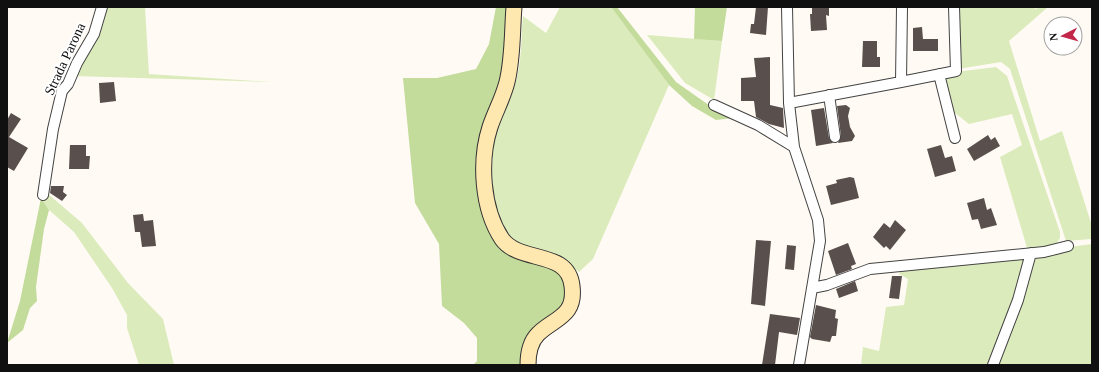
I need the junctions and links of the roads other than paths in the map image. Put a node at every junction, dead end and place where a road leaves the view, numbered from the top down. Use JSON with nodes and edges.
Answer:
{"nodes":[{"id":1,"x":102,"y":7,"type":"edge"},
{"id":2,"x":514,"y":7,"type":"edge"},
{"id":3,"x":787,"y":7,"type":"edge"},
{"id":4,"x":902,"y":7,"type":"edge"},
{"id":5,"x":954,"y":7,"type":"edge"},
{"id":6,"x":939,"y":74,"type":"junction"},
{"id":7,"x":901,"y":82,"type":"junction"},
{"id":8,"x":829,"y":95,"type":"junction"},
{"id":9,"x":789,"y":103,"type":"junction"},
{"id":10,"x":714,"y":105,"type":"dead end"},
{"id":11,"x":835,"y":137,"type":"dead end"},
{"id":12,"x":955,"y":138,"type":"dead end"},
{"id":13,"x":794,"y":147,"type":"junction"},
{"id":14,"x":43,"y":195,"type":"dead end"},
{"id":15,"x":1068,"y":246,"type":"dead end"},
{"id":16,"x":1030,"y":253,"type":"junction"},
{"id":17,"x":812,"y":288,"type":"junction"},
{"id":18,"x":528,"y":365,"type":"edge"},
{"id":19,"x":799,"y":365,"type":"edge"},
{"id":20,"x":993,"y":365,"type":"edge"}],
"edges":[{"from":1,"to":14,"type":"street","name":"Strada Parona"},
{"from":2,"to":18,"type":"street"},
{"from":3,"to":9,"type":"street"},
{"from":4,"to":7,"type":"street"},
{"from":5,"to":6,"type":"street"},
{"from":6,"to":7,"type":"street"},
{"from":6,"to":12,"type":"street"},
{"from":7,"to":8,"type":"street"},
{"from":8,"to":9,"type":"street"},
{"from":8,"to":11,"type":"street"},
{"from":9,"to":13,"type":"street"},
{"from":10,"to":13,"type":"street"},
{"from":13,"to":17,"type":"street"},
{"from":15,"to":16,"type":"street"},
{"from":16,"to":17,"type":"street"},
{"from":16,"to":20,"type":"street"},
{"from":17,"to":19,"type":"street"}]}
